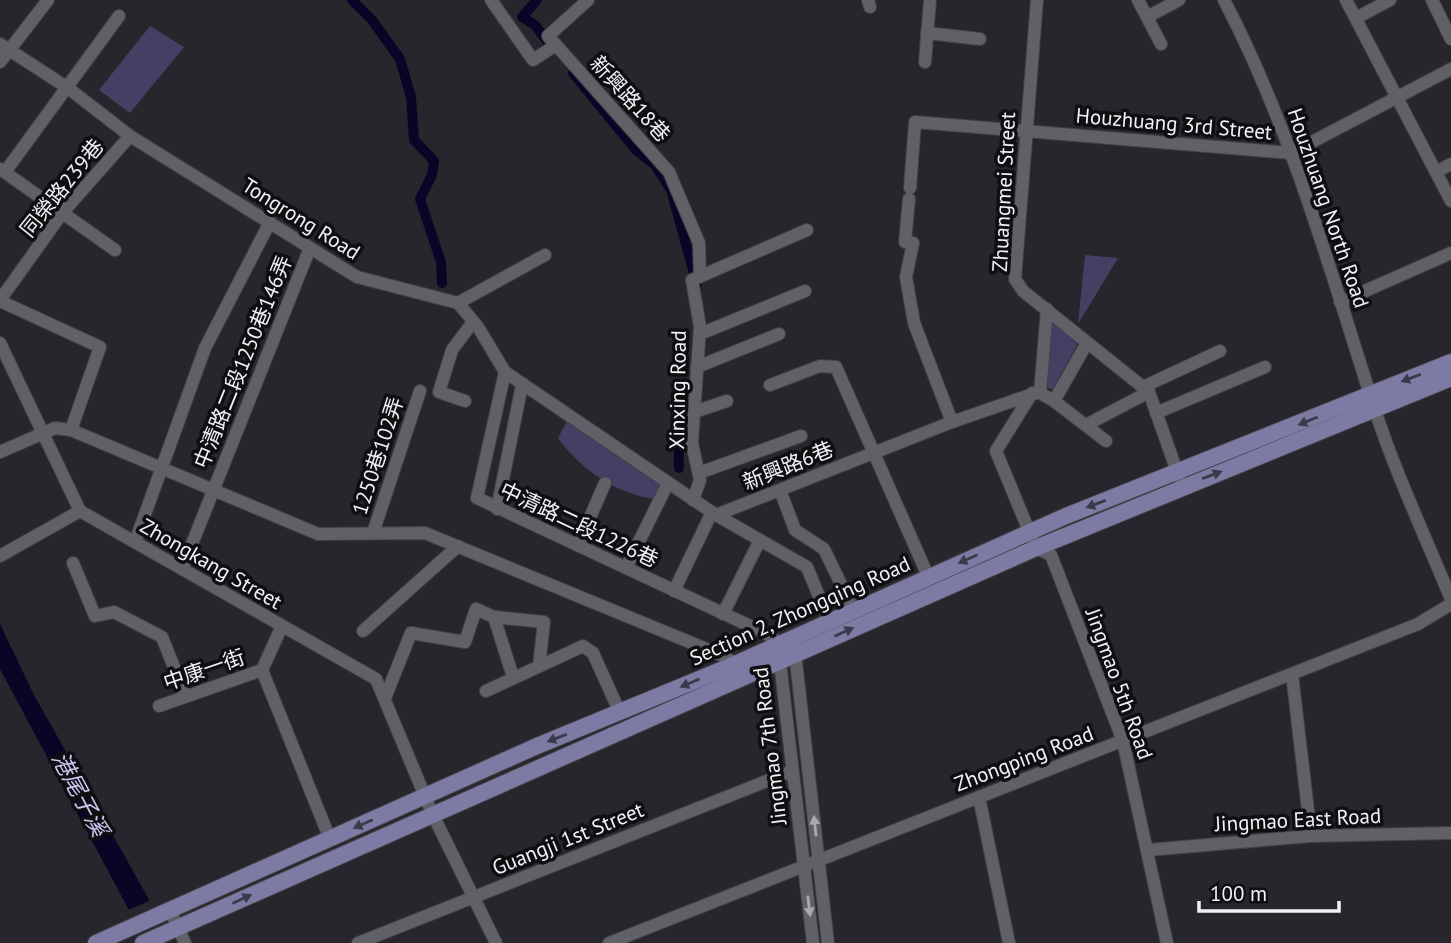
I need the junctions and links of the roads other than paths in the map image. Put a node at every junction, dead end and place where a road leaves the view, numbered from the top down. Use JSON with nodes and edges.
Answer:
{"nodes":[{"id":1,"x":48,"y":0,"type":"edge"},
{"id":2,"x":491,"y":0,"type":"edge"},
{"id":3,"x":587,"y":0,"type":"edge"},
{"id":4,"x":930,"y":0,"type":"edge"},
{"id":5,"x":1037,"y":0,"type":"edge"},
{"id":6,"x":1138,"y":0,"type":"edge"},
{"id":7,"x":1179,"y":0,"type":"edge"},
{"id":8,"x":1224,"y":0,"type":"edge"},
{"id":9,"x":1346,"y":0,"type":"edge"},
{"id":10,"x":1390,"y":0,"type":"edge"},
{"id":11,"x":1432,"y":0,"type":"edge"},
{"id":12,"x":119,"y":16,"type":"dead end"},
{"id":13,"x":1147,"y":17,"type":"junction"},
{"id":14,"x":1356,"y":18,"type":"junction"},
{"id":15,"x":927,"y":33,"type":"junction"},
{"id":16,"x":980,"y":39,"type":"dead end"},
{"id":17,"x":1451,"y":39,"type":"edge"},
{"id":18,"x":1161,"y":44,"type":"dead end"},
{"id":19,"x":556,"y":45,"type":"junction"},
{"id":20,"x":5,"y":46,"type":"edge"},
{"id":21,"x":0,"y":62,"type":"edge"},
{"id":22,"x":925,"y":62,"type":"dead end"},
{"id":23,"x":1451,"y":69,"type":"edge"},
{"id":24,"x":68,"y":88,"type":"junction"},
{"id":25,"x":1397,"y":98,"type":"junction"},
{"id":26,"x":1027,"y":131,"type":"junction"},
{"id":27,"x":130,"y":136,"type":"junction"},
{"id":28,"x":1291,"y":153,"type":"junction"},
{"id":29,"x":1451,"y":164,"type":"edge"},
{"id":30,"x":2,"y":171,"type":"edge"},
{"id":31,"x":1436,"y":172,"type":"junction"},
{"id":32,"x":1451,"y":201,"type":"edge"},
{"id":33,"x":63,"y":212,"type":"junction"},
{"id":34,"x":270,"y":222,"type":"junction"},
{"id":35,"x":807,"y":230,"type":"dead end"},
{"id":36,"x":310,"y":248,"type":"junction"},
{"id":37,"x":116,"y":250,"type":"dead end"},
{"id":38,"x":1451,"y":253,"type":"edge"},
{"id":39,"x":545,"y":255,"type":"dead end"},
{"id":40,"x":696,"y":278,"type":"junction"},
{"id":41,"x":805,"y":291,"type":"dead end"},
{"id":42,"x":0,"y":300,"type":"edge"},
{"id":43,"x":1340,"y":302,"type":"junction"},
{"id":44,"x":458,"y":303,"type":"junction"},
{"id":45,"x":1047,"y":309,"type":"junction"},
{"id":46,"x":473,"y":322,"type":"junction"},
{"id":47,"x":700,"y":334,"type":"junction"},
{"id":48,"x":779,"y":334,"type":"dead end"},
{"id":49,"x":0,"y":343,"type":"edge"},
{"id":50,"x":1087,"y":343,"type":"junction"},
{"id":51,"x":1220,"y":351,"type":"dead end"},
{"id":52,"x":1451,"y":362,"type":"edge"},
{"id":53,"x":697,"y":367,"type":"junction"},
{"id":54,"x":1265,"y":368,"type":"dead end"},
{"id":55,"x":505,"y":372,"type":"junction"},
{"id":56,"x":1451,"y":379,"type":"edge"},
{"id":57,"x":522,"y":385,"type":"junction"},
{"id":58,"x":770,"y":385,"type":"dead end"},
{"id":59,"x":1146,"y":389,"type":"junction"},
{"id":60,"x":420,"y":391,"type":"dead end"},
{"id":61,"x":1036,"y":393,"type":"junction"},
{"id":62,"x":465,"y":401,"type":"dead end"},
{"id":63,"x":727,"y":401,"type":"dead end"},
{"id":64,"x":1054,"y":401,"type":"junction"},
{"id":65,"x":1372,"y":401,"type":"junction"},
{"id":66,"x":694,"y":412,"type":"junction"},
{"id":67,"x":1156,"y":413,"type":"junction"},
{"id":68,"x":952,"y":422,"type":"junction"},
{"id":69,"x":1086,"y":425,"type":"junction"},
{"id":70,"x":71,"y":430,"type":"junction"},
{"id":71,"x":44,"y":433,"type":"junction"},
{"id":72,"x":801,"y":436,"type":"dead end"},
{"id":73,"x":1106,"y":441,"type":"dead end"},
{"id":74,"x":0,"y":452,"type":"edge"},
{"id":75,"x":873,"y":453,"type":"junction"},
{"id":76,"x":163,"y":466,"type":"junction"},
{"id":77,"x":699,"y":473,"type":"junction"},
{"id":78,"x":1180,"y":480,"type":"junction"},
{"id":79,"x":605,"y":483,"type":"dead end"},
{"id":80,"x":668,"y":483,"type":"junction"},
{"id":81,"x":211,"y":490,"type":"junction"},
{"id":82,"x":780,"y":490,"type":"junction"},
{"id":83,"x":693,"y":500,"type":"junction"},
{"id":84,"x":497,"y":509,"type":"junction"},
{"id":85,"x":80,"y":511,"type":"junction"},
{"id":86,"x":714,"y":514,"type":"junction"},
{"id":87,"x":1030,"y":531,"type":"junction"},
{"id":88,"x":373,"y":533,"type":"junction"},
{"id":89,"x":760,"y":540,"type":"junction"},
{"id":90,"x":135,"y":542,"type":"junction"},
{"id":91,"x":578,"y":545,"type":"junction"},
{"id":92,"x":458,"y":546,"type":"junction"},
{"id":93,"x":1036,"y":548,"type":"junction"},
{"id":94,"x":0,"y":556,"type":"edge"},
{"id":95,"x":73,"y":563,"type":"dead end"},
{"id":96,"x":626,"y":568,"type":"junction"},
{"id":97,"x":182,"y":569,"type":"junction"},
{"id":98,"x":928,"y":576,"type":"junction"},
{"id":99,"x":674,"y":591,"type":"junction"},
{"id":100,"x":1451,"y":599,"type":"edge"},
{"id":101,"x":1451,"y":604,"type":"edge"},
{"id":102,"x":854,"y":611,"type":"junction"},
{"id":103,"x":723,"y":614,"type":"junction"},
{"id":104,"x":494,"y":617,"type":"junction"},
{"id":105,"x":829,"y":621,"type":"junction"},
{"id":106,"x":282,"y":626,"type":"junction"},
{"id":107,"x":363,"y":631,"type":"dead end"},
{"id":108,"x":780,"y":652,"type":"junction"},
{"id":109,"x":795,"y":653,"type":"junction"},
{"id":110,"x":737,"y":663,"type":"junction"},
{"id":111,"x":539,"y":666,"type":"junction"},
{"id":112,"x":262,"y":670,"type":"junction"},
{"id":113,"x":1292,"y":674,"type":"junction"},
{"id":114,"x":749,"y":675,"type":"junction"},
{"id":115,"x":513,"y":677,"type":"junction"},
{"id":116,"x":486,"y":691,"type":"dead end"},
{"id":117,"x":185,"y":695,"type":"junction"},
{"id":118,"x":385,"y":698,"type":"junction"},
{"id":119,"x":159,"y":706,"type":"dead end"},
{"id":120,"x":620,"y":713,"type":"junction"},
{"id":121,"x":1124,"y":741,"type":"junction"},
{"id":122,"x":792,"y":771,"type":"junction"},
{"id":123,"x":425,"y":796,"type":"junction"},
{"id":124,"x":979,"y":797,"type":"junction"},
{"id":125,"x":432,"y":813,"type":"junction"},
{"id":126,"x":1451,"y":833,"type":"edge"},
{"id":127,"x":1311,"y":836,"type":"junction"},
{"id":128,"x":330,"y":839,"type":"junction"},
{"id":129,"x":1148,"y":850,"type":"junction"},
{"id":130,"x":818,"y":860,"type":"junction"},
{"id":131,"x":804,"y":866,"type":"junction"},
{"id":132,"x":473,"y":897,"type":"junction"},
{"id":133,"x":170,"y":910,"type":"junction"},
{"id":134,"x":183,"y":935,"type":"edge"},
{"id":135,"x":96,"y":943,"type":"edge"},
{"id":136,"x":143,"y":943,"type":"edge"},
{"id":137,"x":358,"y":943,"type":"edge"},
{"id":138,"x":496,"y":943,"type":"edge"},
{"id":139,"x":609,"y":943,"type":"edge"},
{"id":140,"x":813,"y":943,"type":"edge"},
{"id":141,"x":828,"y":943,"type":"edge"},
{"id":142,"x":1009,"y":943,"type":"edge"},
{"id":143,"x":1167,"y":943,"type":"edge"}],
"edges":[{"from":1,"to":20,"type":"street"},
{"from":2,"to":19,"type":"street"},
{"from":3,"to":19,"type":"street"},
{"from":4,"to":15,"type":"street"},
{"from":5,"to":26,"type":"street","name":"Zhuangmei Street"},
{"from":6,"to":13,"type":"street"},
{"from":7,"to":13,"type":"street"},
{"from":8,"to":28,"type":"street","name":"Houzhuang North Road"},
{"from":9,"to":14,"type":"street"},
{"from":10,"to":14,"type":"street"},
{"from":11,"to":17,"type":"street"},
{"from":12,"to":24,"type":"street"},
{"from":13,"to":18,"type":"street"},
{"from":14,"to":25,"type":"street"},
{"from":15,"to":16,"type":"street"},
{"from":15,"to":22,"type":"street"},
{"from":19,"to":40,"type":"street","name":"新興路18巷"},
{"from":20,"to":21,"type":"street"},
{"from":20,"to":24,"type":"street","name":"Tongrong Road"},
{"from":23,"to":25,"type":"street","name":"Houzhuang 3rd Street"},
{"from":24,"to":27,"type":"street","name":"Tongrong Road"},
{"from":24,"to":30,"type":"street"},
{"from":25,"to":28,"type":"street","name":"Houzhuang 3rd Street"},
{"from":25,"to":31,"type":"street"},
{"from":26,"to":28,"type":"street","name":"Houzhuang 3rd Street"},
{"from":26,"to":45,"type":"street","name":"Zhuangmei Street"},
{"from":26,"to":68,"type":"street","name":"Houzhuang 3rd Street"},
{"from":27,"to":33,"type":"street","name":"同榮路239巷"},
{"from":27,"to":34,"type":"street","name":"Tongrong Road"},
{"from":28,"to":43,"type":"street","name":"Houzhuang North Road"},
{"from":29,"to":31,"type":"street"},
{"from":30,"to":33,"type":"street"},
{"from":31,"to":32,"type":"street"},
{"from":33,"to":37,"type":"street"},
{"from":33,"to":42,"type":"street","name":"同榮路239巷"},
{"from":34,"to":36,"type":"street","name":"Tongrong Road"},
{"from":34,"to":76,"type":"street"},
{"from":35,"to":40,"type":"street"},
{"from":36,"to":44,"type":"street","name":"Tongrong Road"},
{"from":36,"to":81,"type":"street","name":"中清路二段1250巷146弄"},
{"from":38,"to":43,"type":"street"},
{"from":39,"to":44,"type":"street"},
{"from":40,"to":47,"type":"street","name":"Xinxing Road"},
{"from":41,"to":47,"type":"street"},
{"from":42,"to":70,"type":"street"},
{"from":43,"to":65,"type":"street","name":"Houzhuang North Road"},
{"from":44,"to":46,"type":"street"},
{"from":45,"to":50,"type":"street","name":"Zhuangmei Street"},
{"from":45,"to":61,"type":"street"},
{"from":46,"to":55,"type":"street"},
{"from":46,"to":62,"type":"street"},
{"from":47,"to":53,"type":"street","name":"Xinxing Road"},
{"from":48,"to":53,"type":"street"},
{"from":49,"to":71,"type":"street"},
{"from":50,"to":59,"type":"street","name":"Zhuangmei Street"},
{"from":50,"to":64,"type":"street"},
{"from":51,"to":59,"type":"street"},
{"from":52,"to":65,"type":"main road","name":"Section 2, Zhongqing Road","one_way":true},
{"from":53,"to":66,"type":"street","name":"Xinxing Road"},
{"from":54,"to":67,"type":"street"},
{"from":55,"to":57,"type":"street"},
{"from":55,"to":84,"type":"street","name":"中清路二段1226巷"},
{"from":56,"to":65,"type":"main road","name":"Section 2, Zhongqing Road"},
{"from":57,"to":80,"type":"street"},
{"from":57,"to":84,"type":"street"},
{"from":58,"to":75,"type":"street"},
{"from":59,"to":67,"type":"street"},
{"from":59,"to":69,"type":"street"},
{"from":60,"to":88,"type":"street","name":"1250巷102弄"},
{"from":61,"to":64,"type":"street"},
{"from":61,"to":68,"type":"street","name":"新興路6巷"},
{"from":61,"to":87,"type":"street","name":"Jingmao 5th Road"},
{"from":63,"to":66,"type":"street"},
{"from":64,"to":69,"type":"street"},
{"from":65,"to":78,"type":"main road","name":"Section 2, Zhongqing Road"},
{"from":65,"to":100,"type":"street","name":"Houzhuang North Road"},
{"from":66,"to":77,"type":"street","name":"Xinxing Road"},
{"from":67,"to":78,"type":"street"},
{"from":68,"to":75,"type":"street","name":"新興路6巷"},
{"from":69,"to":73,"type":"street"},
{"from":70,"to":71,"type":"street"},
{"from":70,"to":76,"type":"street"},
{"from":71,"to":74,"type":"street"},
{"from":71,"to":85,"type":"street"},
{"from":72,"to":77,"type":"street"},
{"from":75,"to":82,"type":"street","name":"新興路6巷"},
{"from":75,"to":98,"type":"street"},
{"from":76,"to":81,"type":"street"},
{"from":76,"to":90,"type":"street"},
{"from":77,"to":83,"type":"street","name":"Xinxing Road"},
{"from":78,"to":87,"type":"main road","name":"Section 2, Zhongqing Road","one_way":true},
{"from":78,"to":93,"type":"main road","name":"Section 2, Zhongqing Road"},
{"from":79,"to":91,"type":"street"},
{"from":80,"to":83,"type":"street"},
{"from":80,"to":96,"type":"street"},
{"from":81,"to":88,"type":"street"},
{"from":81,"to":97,"type":"street","name":"中清路二段1250巷146弄"},
{"from":82,"to":86,"type":"street","name":"新興路6巷"},
{"from":82,"to":102,"type":"street"},
{"from":83,"to":86,"type":"street"},
{"from":84,"to":91,"type":"street","name":"中清路二段1226巷"},
{"from":85,"to":90,"type":"street","name":"Zhongkang Street"},
{"from":85,"to":94,"type":"street"},
{"from":86,"to":89,"type":"street"},
{"from":86,"to":99,"type":"street"},
{"from":87,"to":93,"type":"street","name":"Jingmao 5th Road"},
{"from":87,"to":98,"type":"main road","name":"Section 2, Zhongqing Road","one_way":true},
{"from":88,"to":92,"type":"street"},
{"from":89,"to":103,"type":"street"},
{"from":89,"to":105,"type":"street"},
{"from":90,"to":97,"type":"street","name":"Zhongkang Street"},
{"from":91,"to":96,"type":"street","name":"中清路二段1226巷"},
{"from":92,"to":107,"type":"street"},
{"from":92,"to":110,"type":"street"},
{"from":109,"to":93,"type":"main road","name":"Section 2, Zhongqing Road","one_way":true},
{"from":93,"to":121,"type":"street","name":"Jingmao 5th Road"},
{"from":95,"to":117,"type":"street"},
{"from":96,"to":99,"type":"street","name":"中清路二段1226巷"},
{"from":97,"to":106,"type":"street","name":"Zhongkang Street"},
{"from":98,"to":102,"type":"main road","name":"Section 2, Zhongqing Road"},
{"from":99,"to":103,"type":"street","name":"中清路二段1226巷"},
{"from":101,"to":113,"type":"street","name":"Zhongping Road"},
{"from":102,"to":105,"type":"main road","name":"Section 2, Zhongqing Road"},
{"from":103,"to":108,"type":"street","name":"中清路二段1226巷"},
{"from":104,"to":111,"type":"street"},
{"from":104,"to":115,"type":"street"},
{"from":104,"to":118,"type":"street"},
{"from":105,"to":108,"type":"main road","name":"Section 2, Zhongqing Road"},
{"from":106,"to":112,"type":"street"},
{"from":106,"to":118,"type":"street","name":"Zhongkang Street"},
{"from":108,"to":109,"type":"main road","name":"Section 2, Zhongqing Road"},
{"from":108,"to":110,"type":"main road","name":"Section 2, Zhongqing Road"},
{"from":108,"to":114,"type":"main road","name":"Section 2, Zhongqing Road"},
{"from":108,"to":122,"type":"street","name":"Jingmao 7th Road"},
{"from":130,"to":109,"type":"street","name":"Jingmao 7th Road","one_way":true},
{"from":110,"to":114,"type":"street"},
{"from":110,"to":120,"type":"main road","name":"Section 2, Zhongqing Road","one_way":true},
{"from":111,"to":115,"type":"street"},
{"from":111,"to":120,"type":"street"},
{"from":112,"to":117,"type":"street","name":"中康一街"},
{"from":112,"to":128,"type":"street"},
{"from":113,"to":121,"type":"street","name":"Zhongping Road"},
{"from":113,"to":127,"type":"street"},
{"from":114,"to":125,"type":"main road","name":"Section 2, Zhongqing Road"},
{"from":115,"to":116,"type":"street"},
{"from":117,"to":119,"type":"street","name":"中康一街"},
{"from":118,"to":123,"type":"street","name":"Zhongkang Street"},
{"from":120,"to":123,"type":"main road","name":"Section 2, Zhongqing Road","one_way":true},
{"from":121,"to":124,"type":"street","name":"Zhongping Road"},
{"from":121,"to":129,"type":"street","name":"Jingmao 5th Road"},
{"from":122,"to":131,"type":"street","name":"Jingmao 7th Road"},
{"from":122,"to":132,"type":"street","name":"Guangji 1st Street"},
{"from":123,"to":125,"type":"street","name":"Zhongkang Street"},
{"from":123,"to":128,"type":"main road","name":"Section 2, Zhongqing Road","one_way":true},
{"from":124,"to":130,"type":"street","name":"Zhongping Road"},
{"from":124,"to":142,"type":"street"},
{"from":125,"to":132,"type":"street","name":"Zhongkang Street"},
{"from":134,"to":125,"type":"main road","name":"Section 2, Zhongqing Road","one_way":true},
{"from":126,"to":127,"type":"street","name":"Jingmao East Road"},
{"from":127,"to":129,"type":"street","name":"Jingmao East Road"},
{"from":128,"to":133,"type":"main road","name":"Section 2, Zhongqing Road"},
{"from":129,"to":143,"type":"street","name":"Jingmao 5th Road"},
{"from":130,"to":131,"type":"street","name":"Zhongping Road"},
{"from":130,"to":141,"type":"street","name":"Jingmao 7th Road"},
{"from":131,"to":139,"type":"street","name":"Zhongping Road"},
{"from":131,"to":140,"type":"street","name":"Jingmao 7th Road","one_way":true},
{"from":132,"to":137,"type":"street","name":"Guangji 1st Street"},
{"from":132,"to":138,"type":"street","name":"Zhongkang Street"},
{"from":133,"to":134,"type":"street"},
{"from":133,"to":135,"type":"main road","name":"Section 2, Zhongqing Road"},
{"from":134,"to":136,"type":"main road","name":"Section 2, Zhongqing Road"}]}
